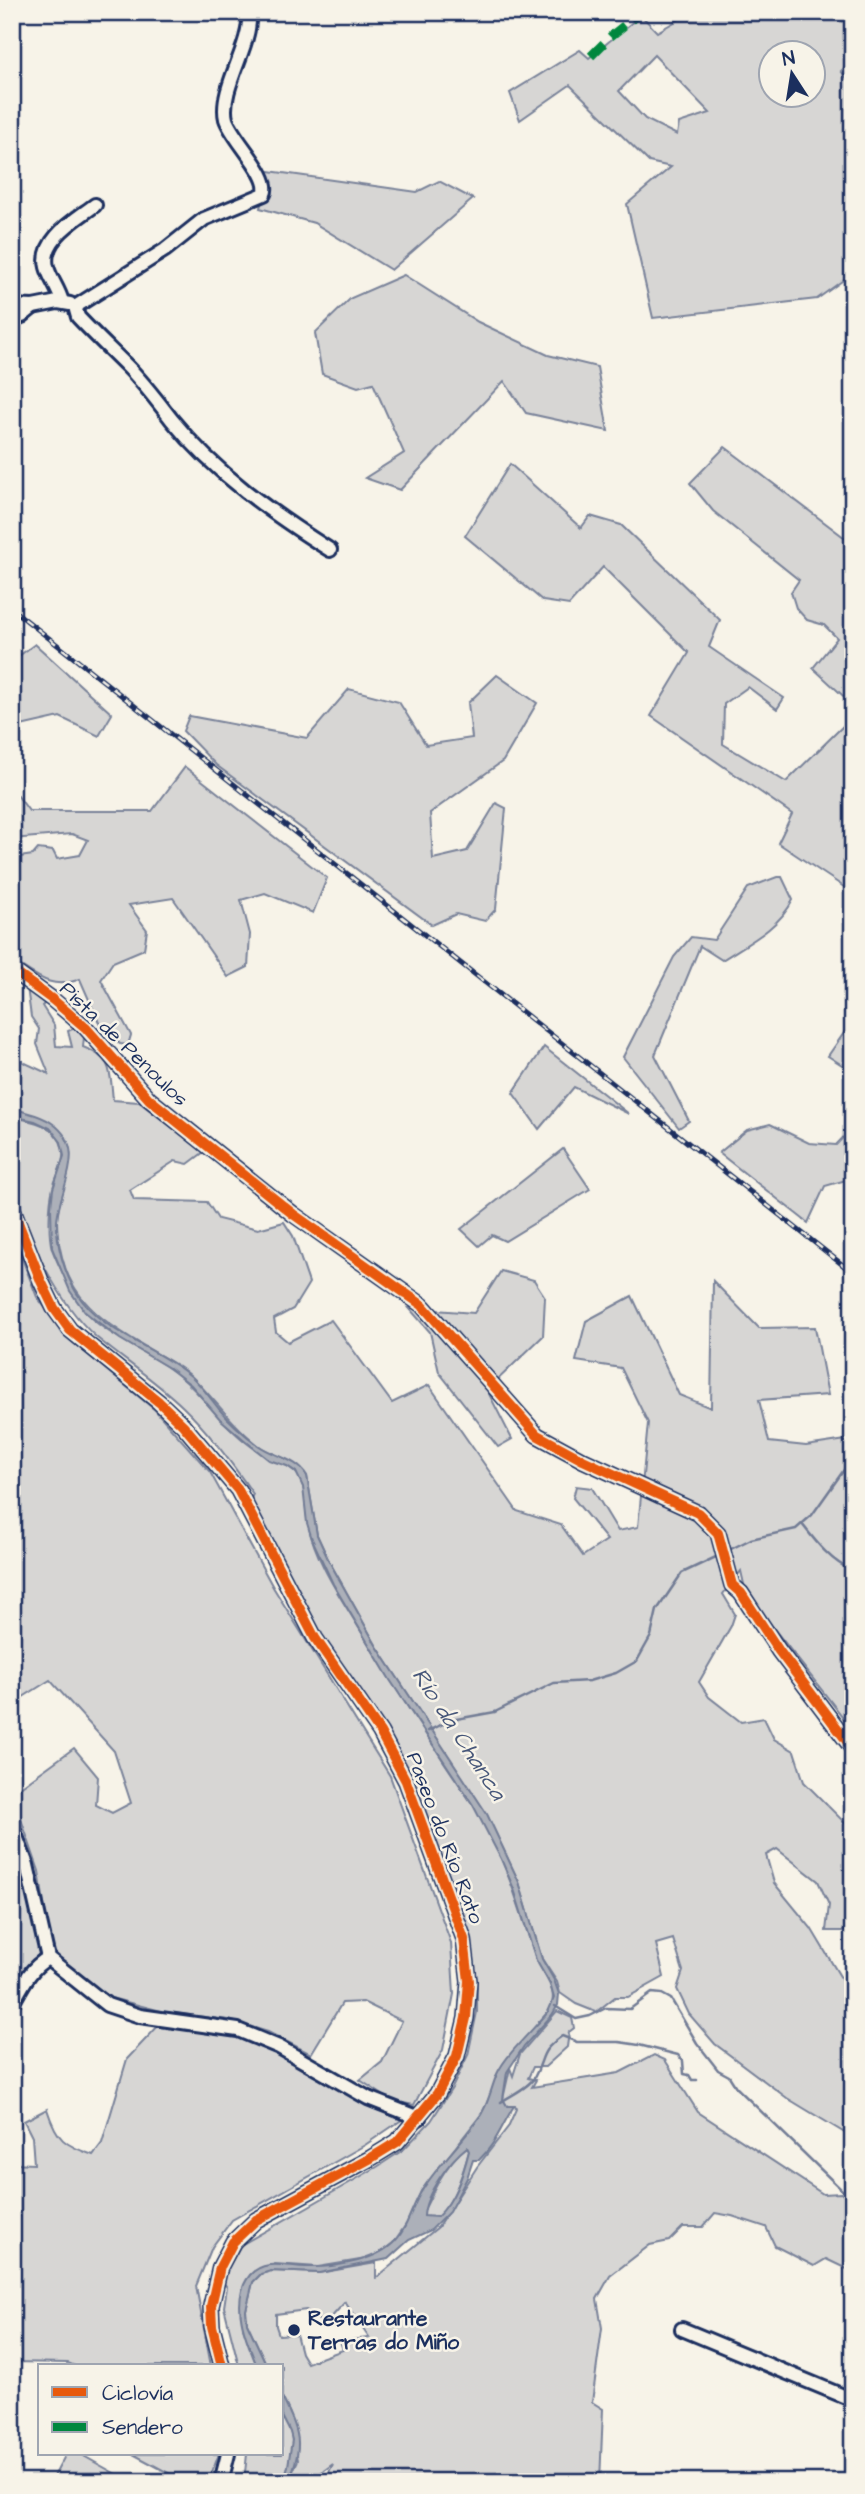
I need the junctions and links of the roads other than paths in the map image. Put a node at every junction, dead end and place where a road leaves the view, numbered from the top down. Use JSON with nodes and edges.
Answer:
{"nodes":[{"id":1,"x":250,"y":12,"type":"edge"},
{"id":2,"x":95,"y":205,"type":"dead end"},
{"id":3,"x":62,"y":302,"type":"junction"},
{"id":4,"x":12,"y":306,"type":"edge"},
{"id":5,"x":33,"y":307,"type":"junction"},
{"id":6,"x":76,"y":308,"type":"junction"},
{"id":7,"x":12,"y":320,"type":"edge"},
{"id":8,"x":330,"y":550,"type":"dead end"},
{"id":9,"x":12,"y":970,"type":"edge"},
{"id":10,"x":12,"y":1207,"type":"edge"},
{"id":11,"x":853,"y":1749,"type":"edge"},
{"id":12,"x":12,"y":1826,"type":"edge"},
{"id":13,"x":48,"y":1958,"type":"junction"},
{"id":14,"x":12,"y":2004,"type":"edge"},
{"id":15,"x":419,"y":2118,"type":"junction"},
{"id":16,"x":682,"y":2329,"type":"dead end"},
{"id":17,"x":222,"y":2364,"type":"edge"},
{"id":18,"x":853,"y":2400,"type":"edge"},
{"id":19,"x":228,"y":2456,"type":"edge"},
{"id":20,"x":221,"y":2482,"type":"edge"}],
"edges":[{"from":1,"to":6,"type":"street"},
{"from":2,"to":3,"type":"street"},
{"from":3,"to":5,"type":"street"},
{"from":3,"to":6,"type":"street"},
{"from":4,"to":5,"type":"street"},
{"from":5,"to":7,"type":"street"},
{"from":6,"to":8,"type":"street"},
{"from":9,"to":11,"type":"street","name":"Pista de Penoulos"},
{"from":10,"to":15,"type":"street","name":"Paseo do Río Rato"},
{"from":12,"to":13,"type":"street"},
{"from":13,"to":14,"type":"street"},
{"from":13,"to":15,"type":"street"},
{"from":15,"to":17,"type":"street","name":"Paseo do Río Rato"},
{"from":16,"to":18,"type":"street"},
{"from":19,"to":20,"type":"street"}]}
